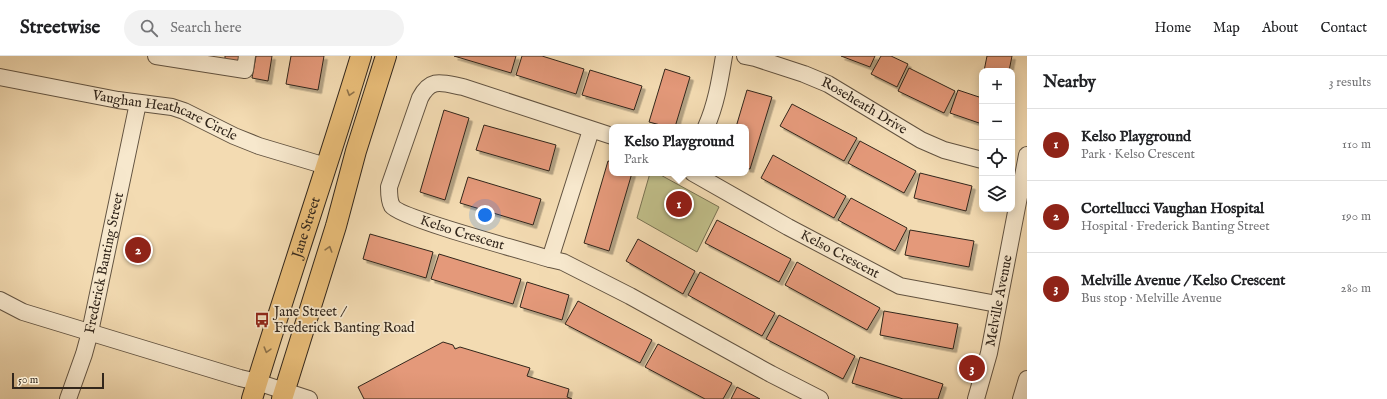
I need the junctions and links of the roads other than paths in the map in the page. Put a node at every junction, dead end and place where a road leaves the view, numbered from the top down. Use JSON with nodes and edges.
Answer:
{"nodes":[{"id":1,"x":156,"y":56,"type":"edge"},
{"id":2,"x":247,"y":56,"type":"edge"},
{"id":3,"x":362,"y":56,"type":"edge"},
{"id":4,"x":386,"y":56,"type":"edge"},
{"id":5,"x":724,"y":56,"type":"edge"},
{"id":6,"x":745,"y":56,"type":"edge"},
{"id":7,"x":0,"y":77,"type":"edge"},
{"id":8,"x":138,"y":103,"type":"junction"},
{"id":9,"x":708,"y":124,"type":"edge"},
{"id":10,"x":591,"y":130,"type":"junction"},
{"id":11,"x":609,"y":135,"type":"edge"},
{"id":12,"x":979,"y":159,"type":"edge"},
{"id":13,"x":1023,"y":162,"type":"edge"},
{"id":14,"x":326,"y":166,"type":"junction"},
{"id":15,"x":698,"y":176,"type":"edge"},
{"id":16,"x":550,"y":259,"type":"junction"},
{"id":17,"x":997,"y":304,"type":"junction"},
{"id":18,"x":3,"y":305,"type":"edge"},
{"id":19,"x":90,"y":332,"type":"junction"},
{"id":20,"x":1027,"y":379,"type":"edge"},
{"id":21,"x":269,"y":391,"type":"edge"},
{"id":22,"x":68,"y":399,"type":"edge"},
{"id":23,"x":309,"y":399,"type":"edge"},
{"id":24,"x":820,"y":399,"type":"edge"},
{"id":25,"x":976,"y":399,"type":"edge"},
{"id":26,"x":1021,"y":399,"type":"edge"}],
"edges":[{"from":1,"to":2,"type":"street"},
{"from":3,"to":14,"type":"main road","name":"Jane Street","one_way":true},
{"from":21,"to":4,"type":"main road","name":"Jane Street","one_way":true},
{"from":5,"to":9,"type":"street"},
{"from":6,"to":12,"type":"street","name":"Roseheath Drive"},
{"from":7,"to":8,"type":"street","name":"Vaughan Heathcare Circle"},
{"from":8,"to":14,"type":"street","name":"Vaughan Heathcare Circle"},
{"from":8,"to":19,"type":"street","name":"Frederick Banting Street"},
{"from":10,"to":11,"type":"street","name":"Kelso Crescent"},
{"from":10,"to":16,"type":"street"},
{"from":10,"to":16,"type":"street","name":"Kelso Crescent"},
{"from":13,"to":17,"type":"street","name":"Melville Avenue"},
{"from":14,"to":21,"type":"main road","name":"Jane Street","one_way":true},
{"from":15,"to":17,"type":"street","name":"Kelso Crescent"},
{"from":16,"to":24,"type":"street","name":"Kelso Crescent"},
{"from":17,"to":25,"type":"street","name":"Melville Avenue"},
{"from":18,"to":19,"type":"street"},
{"from":19,"to":21,"type":"street","name":"Frederick Banting Street"},
{"from":19,"to":22,"type":"street"},
{"from":20,"to":26,"type":"street"},
{"from":21,"to":23,"type":"street","name":"Frederick Banting Street"}]}
